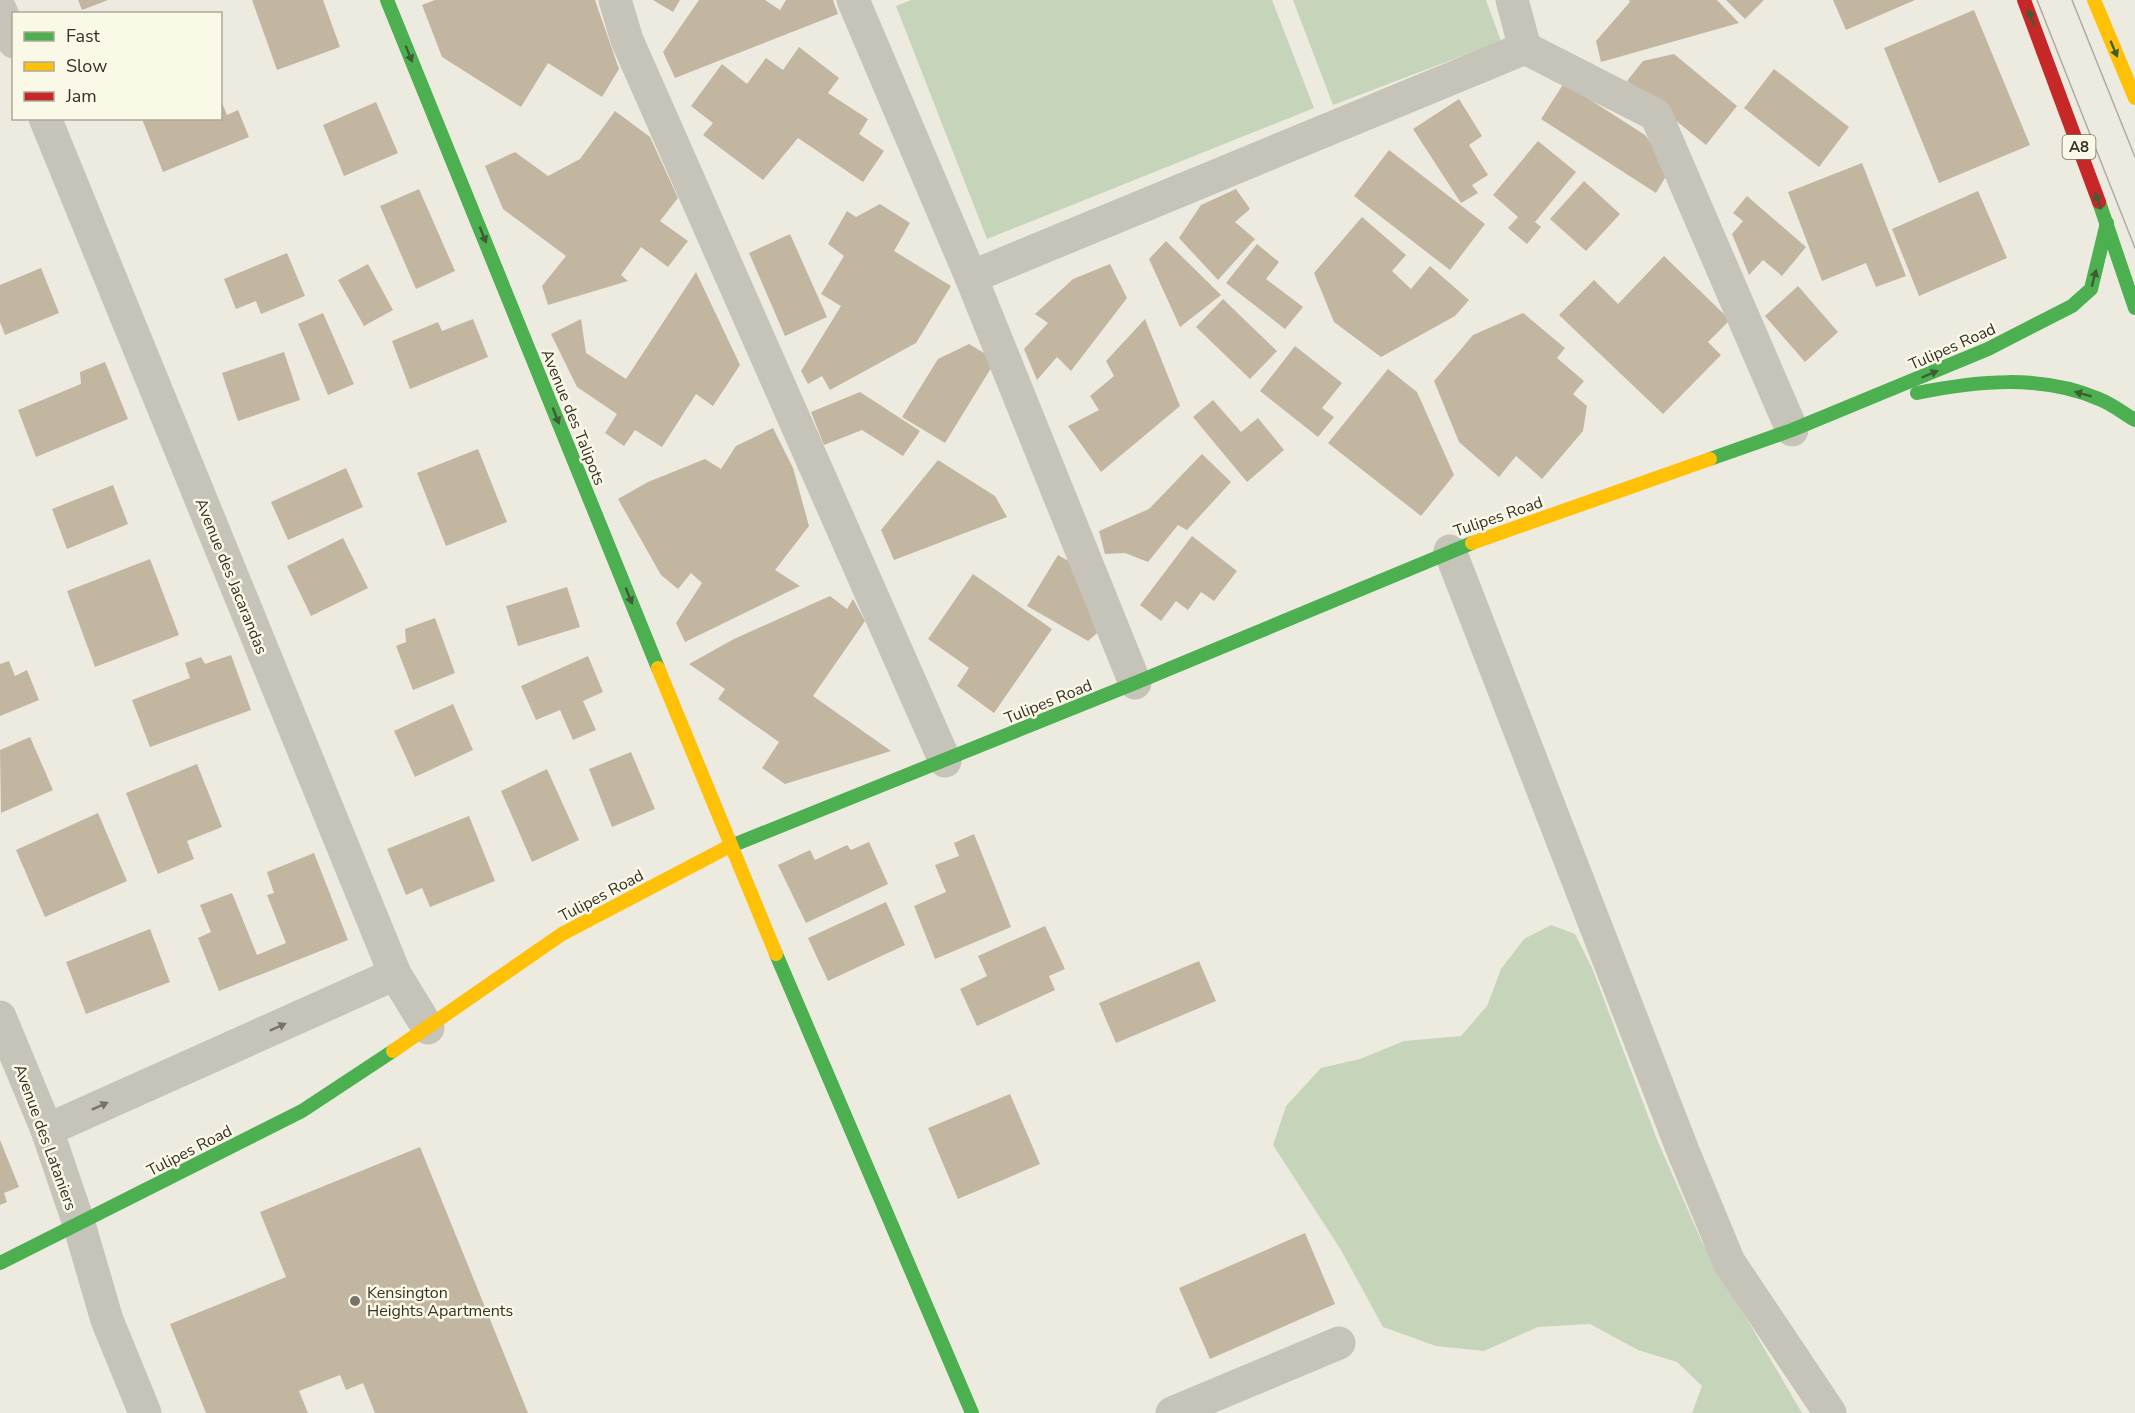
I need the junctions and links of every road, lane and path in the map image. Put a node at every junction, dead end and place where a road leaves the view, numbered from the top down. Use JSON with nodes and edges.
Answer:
{"nodes":[{"id":1,"x":387,"y":0,"type":"edge"},
{"id":2,"x":615,"y":0,"type":"edge"},
{"id":3,"x":853,"y":0,"type":"edge"},
{"id":4,"x":1512,"y":0,"type":"edge"},
{"id":5,"x":2024,"y":0,"type":"edge"},
{"id":6,"x":2094,"y":0,"type":"edge"},
{"id":7,"x":0,"y":9,"type":"edge"},
{"id":8,"x":12,"y":37,"type":"edge"},
{"id":9,"x":1525,"y":48,"type":"junction"},
{"id":10,"x":2135,"y":98,"type":"edge"},
{"id":11,"x":46,"y":120,"type":"edge"},
{"id":12,"x":2107,"y":223,"type":"junction"},
{"id":13,"x":971,"y":277,"type":"junction"},
{"id":14,"x":2135,"y":308,"type":"edge"},
{"id":15,"x":1837,"y":412,"type":"junction"},
{"id":16,"x":2135,"y":420,"type":"edge"},
{"id":17,"x":1792,"y":430,"type":"junction"},
{"id":18,"x":1450,"y":551,"type":"junction"},
{"id":19,"x":1135,"y":683,"type":"junction"},
{"id":20,"x":945,"y":761,"type":"junction"},
{"id":21,"x":730,"y":846,"type":"junction"},
{"id":22,"x":395,"y":974,"type":"junction"},
{"id":23,"x":0,"y":1017,"type":"edge"},
{"id":24,"x":428,"y":1028,"type":"junction"},
{"id":25,"x":47,"y":1130,"type":"junction"},
{"id":26,"x":79,"y":1224,"type":"junction"},
{"id":27,"x":0,"y":1263,"type":"edge"},
{"id":28,"x":1339,"y":1343,"type":"dead end"},
{"id":29,"x":145,"y":1413,"type":"edge"},
{"id":30,"x":972,"y":1413,"type":"edge"},
{"id":31,"x":1172,"y":1413,"type":"edge"},
{"id":32,"x":1830,"y":1413,"type":"edge"}],
"edges":[{"from":1,"to":21,"type":"main road","name":"Avenue des Talipots","one_way":true},
{"from":2,"to":20,"type":"street"},
{"from":3,"to":13,"type":"street"},
{"from":4,"to":9,"type":"street"},
{"from":12,"to":5,"type":"main road","number":"A8","one_way":true},
{"from":6,"to":10,"type":"main road","one_way":true},
{"from":7,"to":8,"type":"street"},
{"from":9,"to":13,"type":"street"},
{"from":9,"to":17,"type":"street"},
{"from":11,"to":22,"type":"street","name":"Avenue des Jacarandas"},
{"from":12,"to":14,"type":"main road","number":"A8"},
{"from":15,"to":12,"type":"main road","name":"Tulipes Road","one_way":true},
{"from":13,"to":19,"type":"street"},
{"from":16,"to":15,"type":"main road","one_way":true},
{"from":15,"to":17,"type":"main road","name":"Tulipes Road"},
{"from":17,"to":18,"type":"main road","name":"Tulipes Road"},
{"from":18,"to":19,"type":"main road","name":"Tulipes Road"},
{"from":18,"to":32,"type":"street"},
{"from":19,"to":20,"type":"main road","name":"Tulipes Road"},
{"from":20,"to":21,"type":"main road","name":"Tulipes Road"},
{"from":21,"to":24,"type":"main road","name":"Tulipes Road"},
{"from":21,"to":30,"type":"main road","name":"Avenue des Talipots"},
{"from":22,"to":24,"type":"street","name":"Avenue des Jacarandas"},
{"from":25,"to":22,"type":"street","one_way":true},
{"from":23,"to":25,"type":"street","name":"Avenue des Lataniers"},
{"from":24,"to":26,"type":"main road","name":"Tulipes Road"},
{"from":25,"to":26,"type":"street","name":"Avenue des Lataniers"},
{"from":26,"to":27,"type":"main road","name":"Tulipes Road"},
{"from":26,"to":29,"type":"street","name":"Avenue des Lataniers"},
{"from":28,"to":31,"type":"street"}]}
